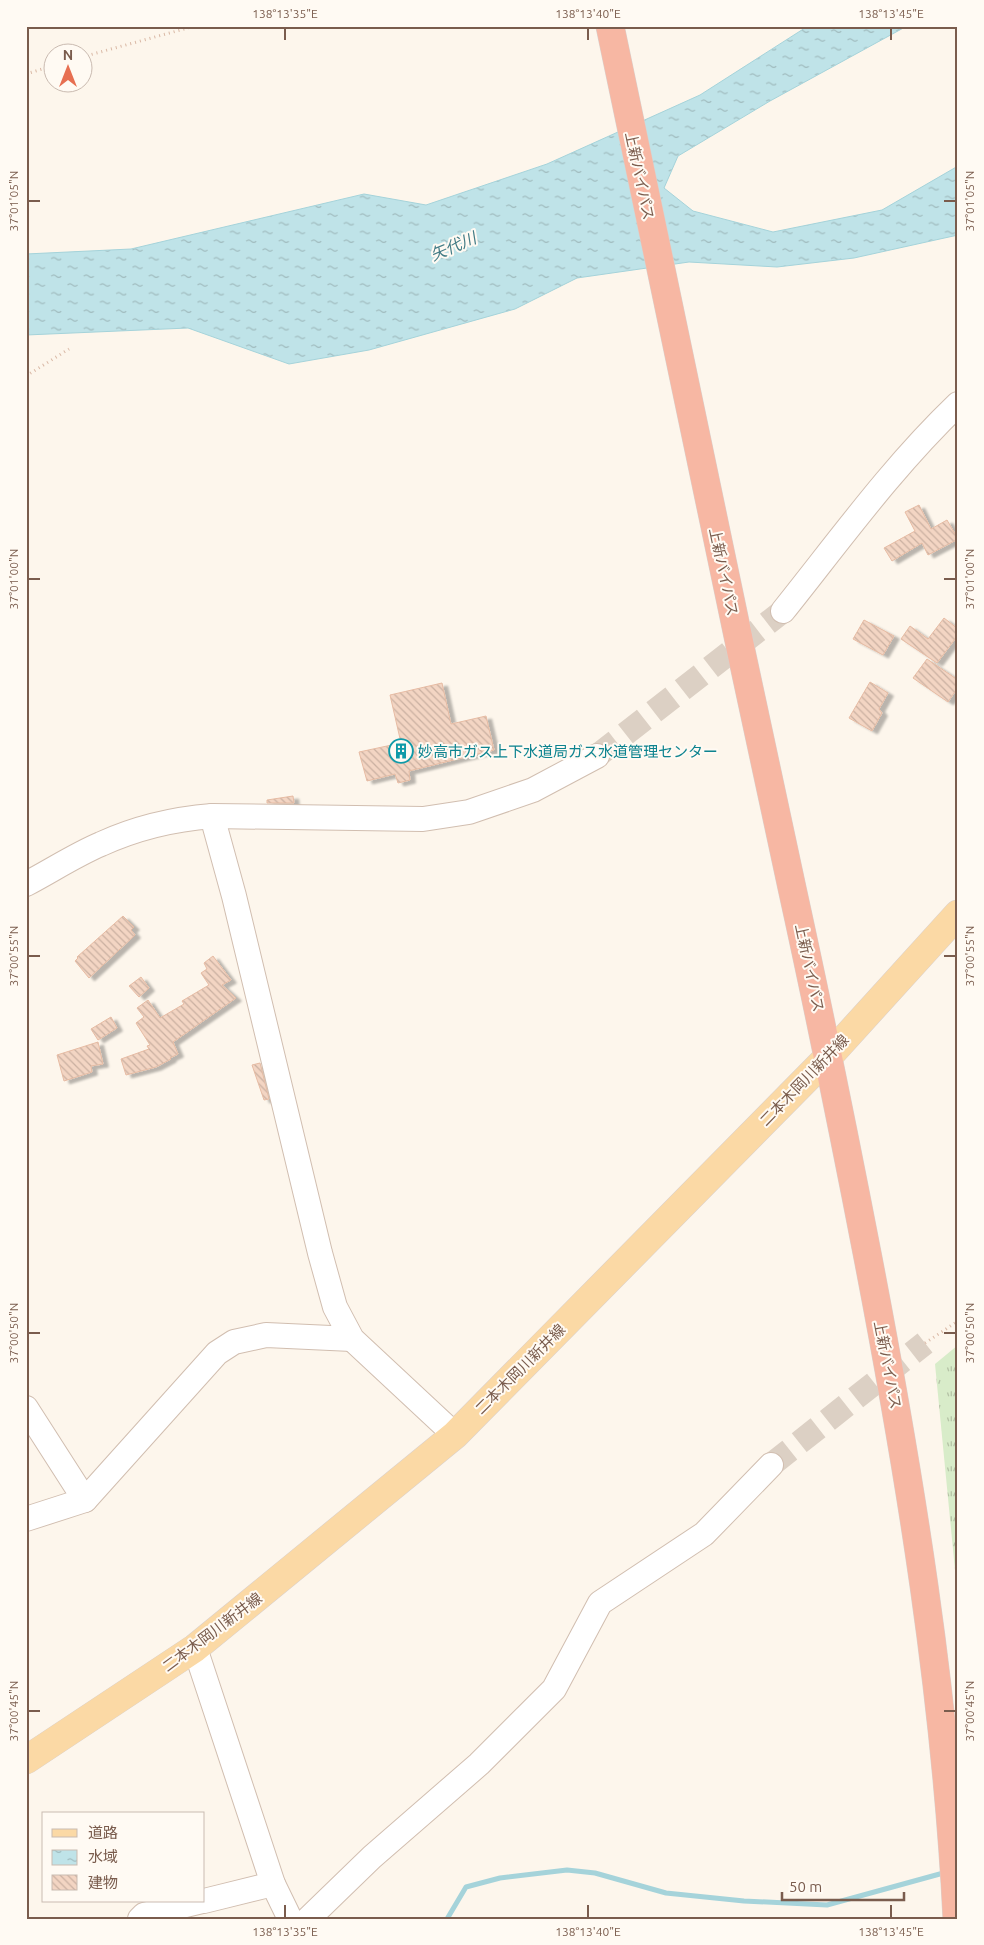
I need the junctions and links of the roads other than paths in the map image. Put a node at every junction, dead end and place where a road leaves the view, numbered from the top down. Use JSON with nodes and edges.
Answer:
{"nodes":[{"id":1,"x":610,"y":26,"type":"edge"},
{"id":2,"x":958,"y":404,"type":"edge"},
{"id":3,"x":783,"y":611,"type":"tunnel mouth"},
{"id":4,"x":597,"y":756,"type":"tunnel mouth"},
{"id":5,"x":212,"y":816,"type":"junction"},
{"id":6,"x":26,"y":884,"type":"edge"},
{"id":7,"x":958,"y":914,"type":"edge"},
{"id":8,"x":829,"y":1056,"type":"junction"},
{"id":9,"x":352,"y":1339,"type":"junction"},
{"id":10,"x":26,"y":1408,"type":"edge"},
{"id":11,"x":455,"y":1435,"type":"junction"},
{"id":12,"x":770,"y":1464,"type":"tunnel mouth"},
{"id":13,"x":85,"y":1500,"type":"junction"},
{"id":14,"x":26,"y":1518,"type":"edge"},
{"id":15,"x":195,"y":1648,"type":"junction"},
{"id":16,"x":26,"y":1760,"type":"edge"},
{"id":17,"x":273,"y":1884,"type":"junction"},
{"id":18,"x":205,"y":1901,"type":"edge"},
{"id":19,"x":199,"y":1902,"type":"edge"},
{"id":20,"x":140,"y":1919,"type":"edge"},
{"id":21,"x":290,"y":1919,"type":"edge"},
{"id":22,"x":308,"y":1919,"type":"edge"},
{"id":23,"x":957,"y":1919,"type":"edge"}],
"edges":[{"from":1,"to":8,"type":"highway","name":"上新バイパス"},
{"from":2,"to":3,"type":"street"},
{"from":4,"to":5,"type":"street"},
{"from":5,"to":6,"type":"street"},
{"from":5,"to":9,"type":"street"},
{"from":7,"to":8,"type":"main road","name":"二本木岡川新井線"},
{"from":8,"to":11,"type":"main road","name":"二本木岡川新井線"},
{"from":8,"to":23,"type":"highway","name":"上新バイパス"},
{"from":9,"to":11,"type":"street"},
{"from":9,"to":13,"type":"street"},
{"from":10,"to":13,"type":"street"},
{"from":11,"to":15,"type":"main road","name":"二本木岡川新井線"},
{"from":12,"to":22,"type":"street"},
{"from":13,"to":14,"type":"street"},
{"from":15,"to":16,"type":"main road","name":"二本木岡川新井線"},
{"from":15,"to":17,"type":"street"},
{"from":17,"to":18,"type":"street"},
{"from":17,"to":21,"type":"street"},
{"from":19,"to":20,"type":"street"}]}
